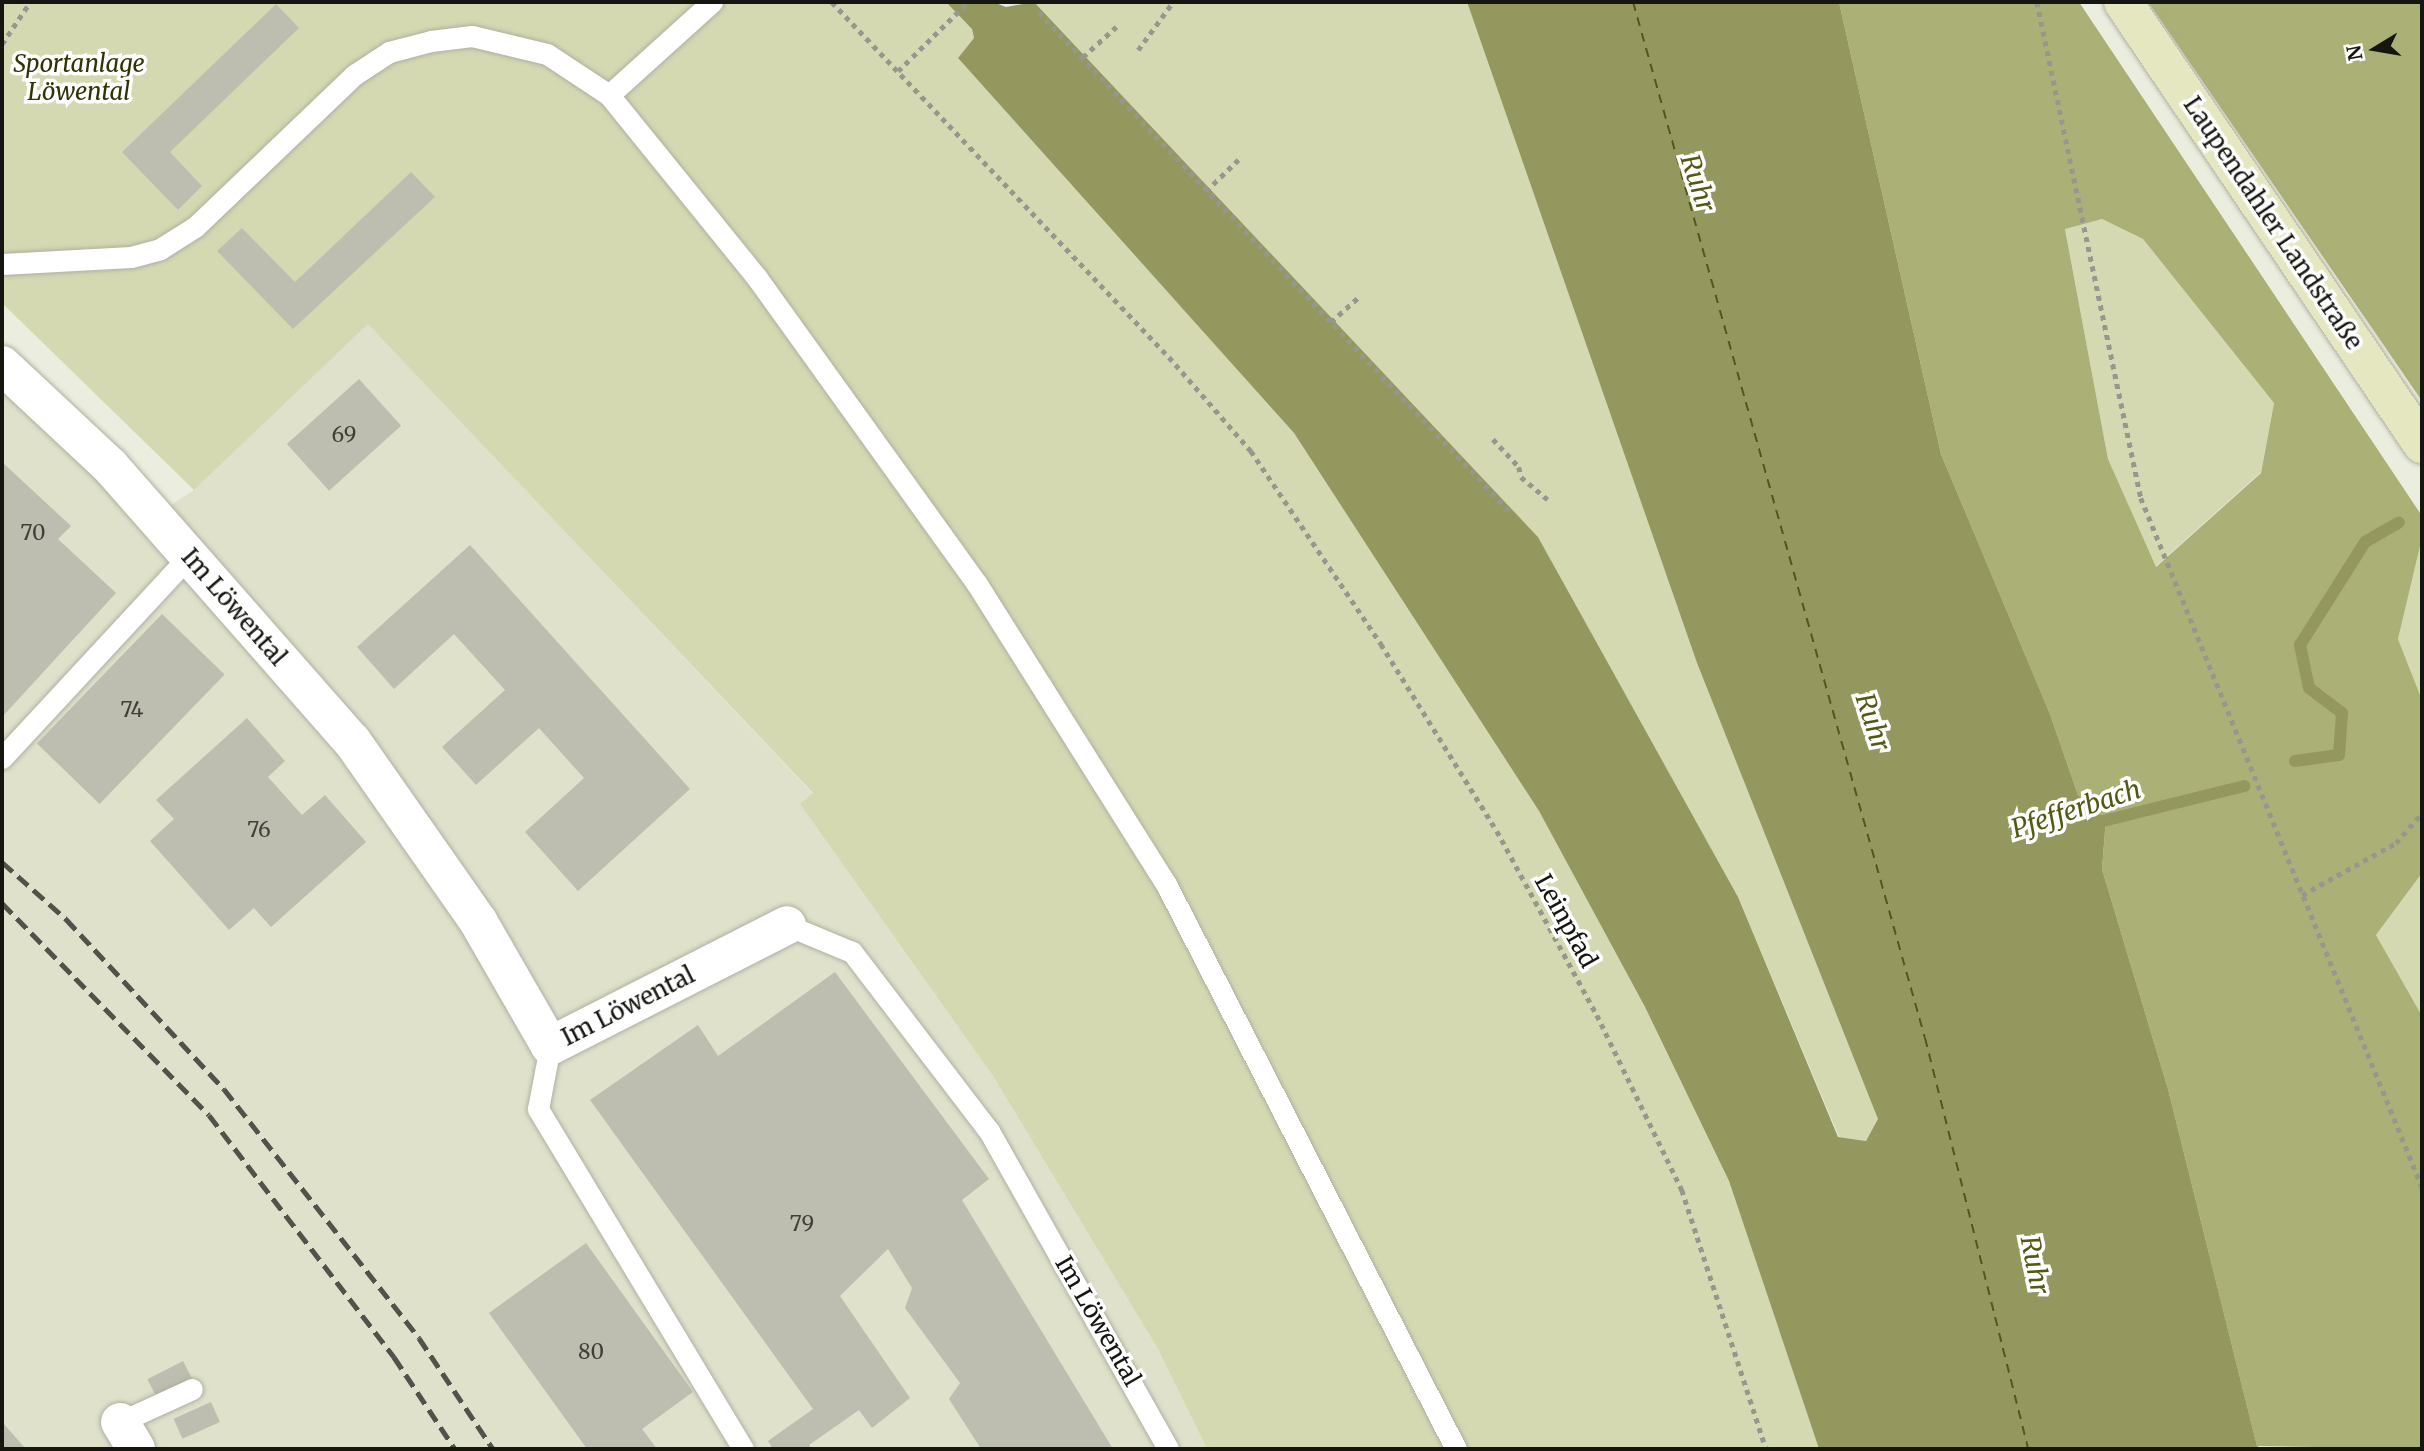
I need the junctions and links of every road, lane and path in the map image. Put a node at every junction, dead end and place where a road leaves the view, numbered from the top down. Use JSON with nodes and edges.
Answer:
{"nodes":[{"id":1,"x":30,"y":2,"type":"edge"},
{"id":2,"x":712,"y":2,"type":"edge"},
{"id":3,"x":832,"y":2,"type":"edge"},
{"id":4,"x":968,"y":2,"type":"edge"},
{"id":5,"x":1173,"y":2,"type":"edge"},
{"id":6,"x":2037,"y":2,"type":"edge"},
{"id":7,"x":2123,"y":2,"type":"edge"},
{"id":8,"x":1039,"y":12,"type":"dead end"},
{"id":9,"x":1116,"y":27,"type":"dead end"},
{"id":10,"x":2,"y":44,"type":"edge"},
{"id":11,"x":1138,"y":50,"type":"dead end"},
{"id":12,"x":1083,"y":57,"type":"junction"},
{"id":13,"x":898,"y":71,"type":"junction"},
{"id":14,"x":609,"y":95,"type":"junction"},
{"id":15,"x":1238,"y":160,"type":"dead end"},
{"id":16,"x":1206,"y":191,"type":"junction"},
{"id":17,"x":2,"y":264,"type":"edge"},
{"id":18,"x":1361,"y":295,"type":"dead end"},
{"id":19,"x":1331,"y":323,"type":"junction"},
{"id":20,"x":6,"y":377,"type":"edge"},
{"id":21,"x":1493,"y":439,"type":"dead end"},
{"id":22,"x":2422,"y":444,"type":"edge"},
{"id":23,"x":1548,"y":500,"type":"dead end"},
{"id":24,"x":1512,"y":514,"type":"dead end"},
{"id":25,"x":189,"y":556,"type":"junction"},
{"id":26,"x":2,"y":758,"type":"edge"},
{"id":27,"x":2422,"y":813,"type":"edge"},
{"id":28,"x":2302,"y":895,"type":"junction"},
{"id":29,"x":787,"y":925,"type":"joint"},
{"id":30,"x":550,"y":1046,"type":"junction"},
{"id":31,"x":2422,"y":1187,"type":"edge"},
{"id":32,"x":192,"y":1389,"type":"dead end"},
{"id":33,"x":128,"y":1436,"type":"edge"},
{"id":34,"x":743,"y":1449,"type":"edge"},
{"id":35,"x":1168,"y":1449,"type":"edge"},
{"id":36,"x":1456,"y":1449,"type":"edge"},
{"id":37,"x":1766,"y":1449,"type":"edge"}],
"edges":[{"from":1,"to":10,"type":"path"},
{"from":2,"to":14,"type":"lane"},
{"from":3,"to":13,"type":"path","name":"Leinpfad"},
{"from":4,"to":13,"type":"path"},
{"from":5,"to":11,"type":"path"},
{"from":6,"to":28,"type":"path"},
{"from":7,"to":22,"type":"main road","name":"Laupendahler Landstraße"},
{"from":8,"to":12,"type":"path"},
{"from":9,"to":12,"type":"path"},
{"from":12,"to":16,"type":"path"},
{"from":13,"to":37,"type":"path","name":"Leinpfad"},
{"from":14,"to":17,"type":"lane"},
{"from":14,"to":36,"type":"lane"},
{"from":15,"to":16,"type":"path"},
{"from":16,"to":19,"type":"path"},
{"from":18,"to":19,"type":"path"},
{"from":19,"to":24,"type":"path"},
{"from":20,"to":25,"type":"street","name":"Im Löwental"},
{"from":21,"to":23,"type":"path"},
{"from":25,"to":26,"type":"lane"},
{"from":25,"to":30,"type":"street","name":"Im Löwental"},
{"from":27,"to":28,"type":"path"},
{"from":28,"to":31,"type":"path"},
{"from":29,"to":30,"type":"street","name":"Im Löwental"},
{"from":29,"to":35,"type":"lane","name":"Im Löwental"},
{"from":30,"to":34,"type":"lane"},
{"from":32,"to":33,"type":"lane"}]}
